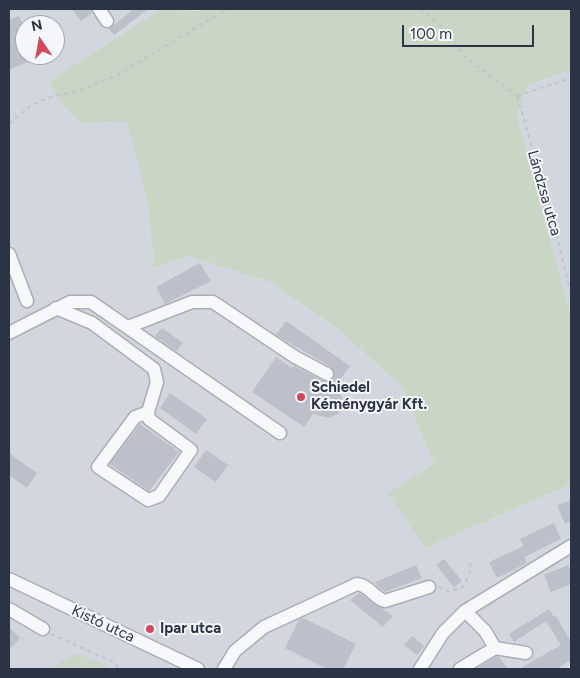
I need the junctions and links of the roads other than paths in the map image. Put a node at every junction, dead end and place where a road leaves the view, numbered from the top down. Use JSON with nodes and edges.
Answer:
{"nodes":[{"id":1,"x":98,"y":9,"type":"edge"},
{"id":2,"x":107,"y":21,"type":"dead end"},
{"id":3,"x":9,"y":254,"type":"edge"},
{"id":4,"x":26,"y":302,"type":"dead end"},
{"id":5,"x":56,"y":308,"type":"junction"},
{"id":6,"x":128,"y":327,"type":"junction"},
{"id":7,"x":9,"y":333,"type":"edge"},
{"id":8,"x":327,"y":374,"type":"dead end"},
{"id":9,"x":148,"y":412,"type":"junction"},
{"id":10,"x":280,"y":434,"type":"dead end"},
{"id":11,"x":570,"y":549,"type":"edge"},
{"id":12,"x":9,"y":579,"type":"edge"},
{"id":13,"x":429,"y":587,"type":"road end"},
{"id":14,"x":9,"y":609,"type":"edge"},
{"id":15,"x":465,"y":611,"type":"junction"},
{"id":16,"x":43,"y":629,"type":"road end"},
{"id":17,"x":495,"y":648,"type":"junction"},
{"id":18,"x":526,"y":653,"type":"dead end"},
{"id":19,"x":180,"y":666,"type":"edge"},
{"id":20,"x":198,"y":669,"type":"edge"},
{"id":21,"x":224,"y":669,"type":"edge"},
{"id":22,"x":420,"y":669,"type":"edge"},
{"id":23,"x":460,"y":669,"type":"edge"}],
"edges":[{"from":1,"to":2,"type":"street"},
{"from":3,"to":4,"type":"street"},
{"from":5,"to":6,"type":"street"},
{"from":5,"to":7,"type":"street"},
{"from":5,"to":9,"type":"street"},
{"from":6,"to":8,"type":"street"},
{"from":6,"to":10,"type":"street"},
{"from":9,"to":9,"type":"street"},
{"from":11,"to":15,"type":"street"},
{"from":12,"to":19,"type":"street","name":"Kistó utca"},
{"from":13,"to":21,"type":"street"},
{"from":14,"to":16,"type":"street"},
{"from":15,"to":17,"type":"street"},
{"from":15,"to":22,"type":"street"},
{"from":17,"to":18,"type":"street"},
{"from":17,"to":23,"type":"street"},
{"from":19,"to":20,"type":"street","name":"Kistó utca"}]}
